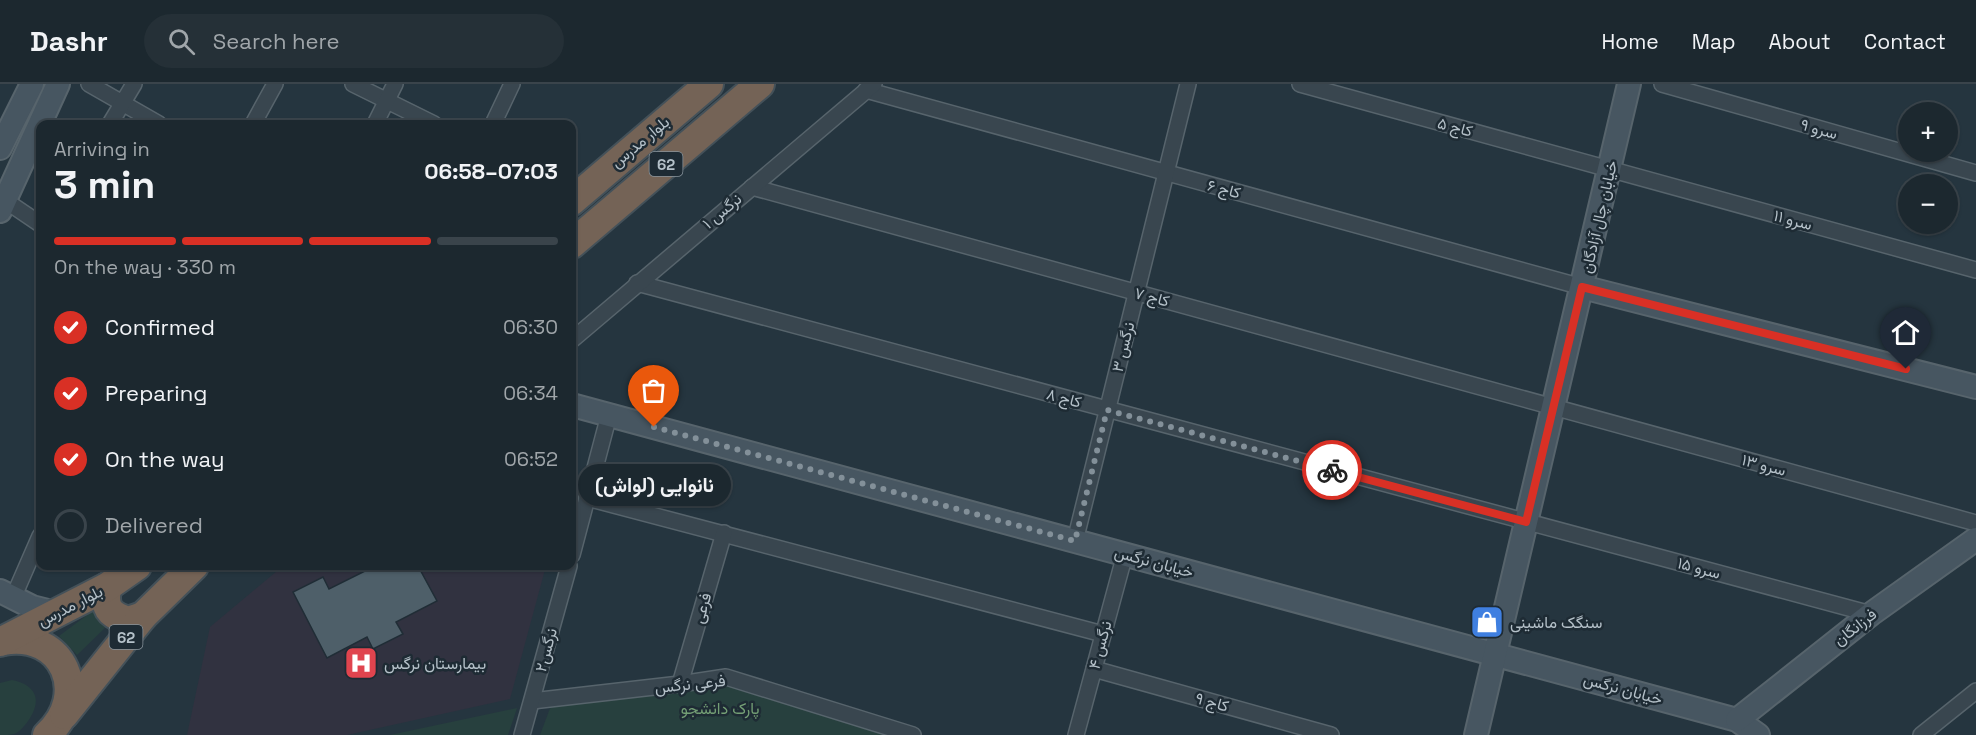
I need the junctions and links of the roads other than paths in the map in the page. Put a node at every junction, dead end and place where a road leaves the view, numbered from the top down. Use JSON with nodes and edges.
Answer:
{"nodes":[{"id":1,"x":32,"y":84,"type":"edge"},
{"id":2,"x":58,"y":84,"type":"edge"},
{"id":3,"x":89,"y":84,"type":"edge"},
{"id":4,"x":134,"y":84,"type":"edge"},
{"id":5,"x":275,"y":84,"type":"edge"},
{"id":6,"x":353,"y":84,"type":"edge"},
{"id":7,"x":395,"y":84,"type":"edge"},
{"id":8,"x":512,"y":84,"type":"edge"},
{"id":9,"x":709,"y":84,"type":"edge"},
{"id":10,"x":760,"y":84,"type":"edge"},
{"id":11,"x":1188,"y":84,"type":"edge"},
{"id":12,"x":1300,"y":84,"type":"edge"},
{"id":13,"x":1629,"y":84,"type":"edge"},
{"id":14,"x":1662,"y":84,"type":"edge"},
{"id":15,"x":870,"y":87,"type":"edge"},
{"id":16,"x":387,"y":101,"type":"junction"},
{"id":17,"x":122,"y":103,"type":"junction"},
{"id":18,"x":41,"y":120,"type":"edge"},
{"id":19,"x":112,"y":120,"type":"edge"},
{"id":20,"x":152,"y":120,"type":"edge"},
{"id":21,"x":255,"y":120,"type":"edge"},
{"id":22,"x":377,"y":120,"type":"edge"},
{"id":23,"x":426,"y":120,"type":"edge"},
{"id":24,"x":495,"y":120,"type":"edge"},
{"id":25,"x":36,"y":131,"type":"edge"},
{"id":26,"x":0,"y":148,"type":"edge"},
{"id":27,"x":1610,"y":170,"type":"junction"},
{"id":28,"x":1166,"y":172,"type":"junction"},
{"id":29,"x":1976,"y":173,"type":"edge"},
{"id":30,"x":752,"y":187,"type":"junction"},
{"id":31,"x":576,"y":198,"type":"edge"},
{"id":32,"x":2,"y":203,"type":"edge"},
{"id":33,"x":36,"y":222,"type":"edge"},
{"id":34,"x":576,"y":241,"type":"edge"},
{"id":35,"x":1976,"y":270,"type":"edge"},
{"id":36,"x":637,"y":283,"type":"junction"},
{"id":37,"x":1582,"y":287,"type":"junction"},
{"id":38,"x":1136,"y":292,"type":"junction"},
{"id":39,"x":576,"y":336,"type":"edge"},
{"id":40,"x":1976,"y":387,"type":"edge"},
{"id":41,"x":576,"y":406,"type":"edge"},
{"id":42,"x":1553,"y":407,"type":"junction"},
{"id":43,"x":1107,"y":410,"type":"junction"},
{"id":44,"x":609,"y":415,"type":"junction"},
{"id":45,"x":587,"y":498,"type":"junction"},
{"id":46,"x":1526,"y":522,"type":"junction"},
{"id":47,"x":1976,"y":523,"type":"edge"},
{"id":48,"x":724,"y":532,"type":"junction"},
{"id":49,"x":576,"y":540,"type":"edge"},
{"id":50,"x":1075,"y":541,"type":"junction"},
{"id":51,"x":36,"y":543,"type":"edge"},
{"id":52,"x":1973,"y":547,"type":"edge"},
{"id":53,"x":1125,"y":554,"type":"junction"},
{"id":54,"x":131,"y":570,"type":"edge"},
{"id":55,"x":190,"y":570,"type":"edge"},
{"id":56,"x":568,"y":570,"type":"edge"},
{"id":57,"x":107,"y":586,"type":"junction"},
{"id":58,"x":6,"y":595,"type":"edge"},
{"id":59,"x":56,"y":613,"type":"junction"},
{"id":60,"x":1871,"y":614,"type":"junction"},
{"id":61,"x":143,"y":616,"type":"junction"},
{"id":62,"x":1103,"y":634,"type":"junction"},
{"id":63,"x":0,"y":642,"type":"edge"},
{"id":64,"x":1494,"y":654,"type":"junction"},
{"id":65,"x":1094,"y":669,"type":"junction"},
{"id":66,"x":680,"y":684,"type":"junction"},
{"id":67,"x":1976,"y":692,"type":"edge"},
{"id":68,"x":532,"y":701,"type":"junction"},
{"id":69,"x":1737,"y":720,"type":"junction"},
{"id":70,"x":56,"y":725,"type":"edge"},
{"id":71,"x":522,"y":735,"type":"edge"},
{"id":72,"x":913,"y":735,"type":"edge"},
{"id":73,"x":1076,"y":735,"type":"edge"},
{"id":74,"x":1331,"y":735,"type":"edge"},
{"id":75,"x":1476,"y":735,"type":"edge"},
{"id":76,"x":1758,"y":735,"type":"edge"},
{"id":77,"x":1921,"y":735,"type":"edge"}],
"edges":[{"from":1,"to":26,"type":"street"},
{"from":2,"to":18,"type":"street"},
{"from":3,"to":17,"type":"street"},
{"from":4,"to":17,"type":"street"},
{"from":5,"to":21,"type":"street"},
{"from":6,"to":16,"type":"street"},
{"from":7,"to":16,"type":"street"},
{"from":8,"to":24,"type":"street"},
{"from":9,"to":31,"type":"highway","name":"بلوار مدرس","number":"62"},
{"from":10,"to":34,"type":"highway","name":"بلوار مدرس","number":"62"},
{"from":11,"to":28,"type":"street","name":"نرگس ۳"},
{"from":12,"to":27,"type":"street","name":"کاج ۵"},
{"from":13,"to":27,"type":"street","name":"خیابان چال آزادگان"},
{"from":14,"to":29,"type":"street","name":"سرو ۹"},
{"from":15,"to":28,"type":"street","name":"کاج ۶"},
{"from":15,"to":30,"type":"street","name":"نرگس ۱"},
{"from":16,"to":22,"type":"street"},
{"from":16,"to":23,"type":"street"},
{"from":17,"to":19,"type":"street"},
{"from":17,"to":20,"type":"street"},
{"from":25,"to":32,"type":"street"},
{"from":27,"to":35,"type":"street","name":"سرو ۱۱"},
{"from":27,"to":37,"type":"street","name":"خیابان چال آزادگان"},
{"from":28,"to":37,"type":"street","name":"کاج ۶"},
{"from":28,"to":38,"type":"street","name":"نرگس ۳"},
{"from":30,"to":36,"type":"street","name":"نرگس ۱"},
{"from":30,"to":38,"type":"street","name":"کاج ۷"},
{"from":32,"to":33,"type":"street"},
{"from":36,"to":39,"type":"street","name":"نرگس ۱"},
{"from":36,"to":43,"type":"street","name":"کاج ۸"},
{"from":37,"to":40,"type":"street"},
{"from":37,"to":42,"type":"street","name":"خیابان چال آزادگان"},
{"from":38,"to":42,"type":"street","name":"کاج ۷"},
{"from":38,"to":43,"type":"street","name":"نرگس ۳"},
{"from":41,"to":44,"type":"street","name":"خیابان نرگس"},
{"from":42,"to":46,"type":"street","name":"خیابان چال آزادگان"},
{"from":42,"to":47,"type":"street","name":"سرو ۱۳"},
{"from":43,"to":46,"type":"street","name":"کاج ۸"},
{"from":43,"to":50,"type":"street","name":"نرگس ۳"},
{"from":44,"to":45,"type":"street"},
{"from":44,"to":50,"type":"street","name":"خیابان نرگس"},
{"from":45,"to":48,"type":"street"},
{"from":45,"to":49,"type":"street"},
{"from":46,"to":60,"type":"street","name":"سرو ۱۵"},
{"from":46,"to":64,"type":"street","name":"خیابان چال آزادگان"},
{"from":48,"to":62,"type":"street"},
{"from":48,"to":66,"type":"street","name":"فرعی"},
{"from":50,"to":53,"type":"street","name":"خیابان نرگس"},
{"from":51,"to":58,"type":"street"},
{"from":52,"to":60,"type":"street","name":"فرزانگان"},
{"from":53,"to":62,"type":"street","name":"نرگس ۴"},
{"from":53,"to":64,"type":"street","name":"خیابان نرگس"},
{"from":54,"to":57,"type":"highway","name":"بلوار مدرس","number":"62"},
{"from":55,"to":61,"type":"highway","number":"62"},
{"from":56,"to":68,"type":"street","name":"نرگس۲"},
{"from":57,"to":59,"type":"highway","name":"بلوار مدرس","number":"62"},
{"from":57,"to":61,"type":"highway"},
{"from":58,"to":59,"type":"street"},
{"from":59,"to":63,"type":"highway","name":"بلوار مدرس","number":"62"},
{"from":60,"to":69,"type":"street","name":"فرزانگان"},
{"from":61,"to":70,"type":"highway","number":"62"},
{"from":62,"to":65,"type":"street","name":"نرگس ۴"},
{"from":63,"to":70,"type":"highway","number":"62"},
{"from":64,"to":69,"type":"street","name":"خیابان نرگس"},
{"from":64,"to":75,"type":"street","name":"خیابان چال آزادگان"},
{"from":65,"to":73,"type":"street","name":"نرگس ۴"},
{"from":65,"to":74,"type":"street","name":"کاج ۹"},
{"from":66,"to":68,"type":"street","name":"فرعی نرگس"},
{"from":66,"to":72,"type":"street","name":"فرعی نرگس"},
{"from":67,"to":77,"type":"street"},
{"from":68,"to":71,"type":"street","name":"نرگس۲"},
{"from":69,"to":76,"type":"street"}]}
